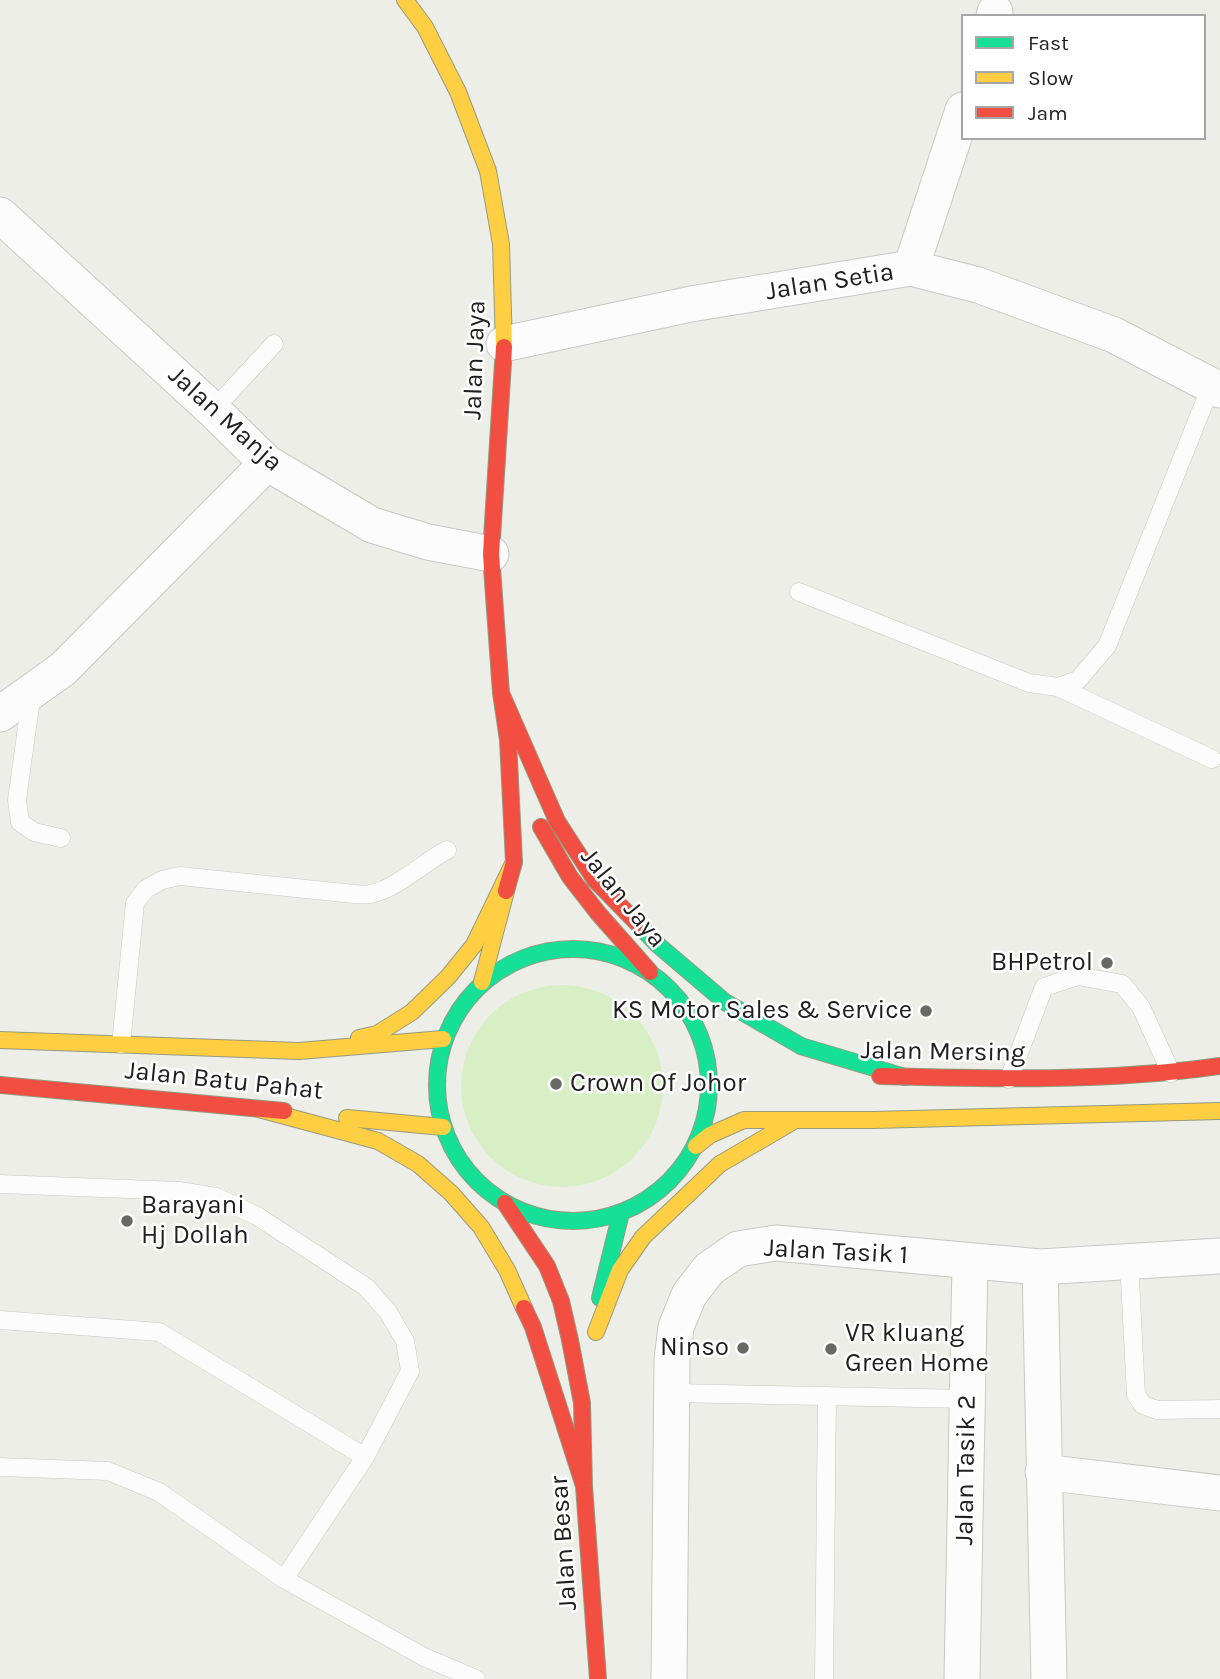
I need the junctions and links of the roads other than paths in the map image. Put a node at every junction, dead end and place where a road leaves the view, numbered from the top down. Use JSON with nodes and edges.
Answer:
{"nodes":[{"id":1,"x":405,"y":0,"type":"edge"},
{"id":2,"x":961,"y":116,"type":"edge"},
{"id":3,"x":0,"y":215,"type":"edge"},
{"id":4,"x":911,"y":268,"type":"junction"},
{"id":5,"x":274,"y":344,"type":"dead end"},
{"id":6,"x":504,"y":344,"type":"junction"},
{"id":7,"x":1215,"y":388,"type":"edge"},
{"id":8,"x":213,"y":410,"type":"junction"},
{"id":9,"x":267,"y":463,"type":"junction"},
{"id":10,"x":491,"y":554,"type":"junction"},
{"id":11,"x":799,"y":592,"type":"dead end"},
{"id":12,"x":1058,"y":687,"type":"junction"},
{"id":13,"x":32,"y":691,"type":"junction"},
{"id":14,"x":501,"y":693,"type":"junction"},
{"id":15,"x":0,"y":714,"type":"edge"},
{"id":16,"x":508,"y":740,"type":"junction"},
{"id":17,"x":1212,"y":759,"type":"dead end"},
{"id":18,"x":525,"y":790,"type":"dead end"},
{"id":19,"x":534,"y":815,"type":"dead end"},
{"id":20,"x":61,"y":838,"type":"dead end"},
{"id":21,"x":447,"y":850,"type":"dead end"},
{"id":22,"x":514,"y":862,"type":"junction"},
{"id":23,"x":650,"y":972,"type":"junction"},
{"id":24,"x":482,"y":982,"type":"junction"},
{"id":25,"x":684,"y":1004,"type":"junction"},
{"id":26,"x":706,"y":1018,"type":"dead end"},
{"id":27,"x":443,"y":1039,"type":"junction"},
{"id":28,"x":0,"y":1040,"type":"edge"},
{"id":29,"x":121,"y":1044,"type":"junction"},
{"id":30,"x":299,"y":1051,"type":"junction"},
{"id":31,"x":1220,"y":1066,"type":"edge"},
{"id":32,"x":1171,"y":1073,"type":"junction"},
{"id":33,"x":848,"y":1076,"type":"dead end"},
{"id":34,"x":905,"y":1077,"type":"junction"},
{"id":35,"x":1009,"y":1079,"type":"junction"},
{"id":36,"x":0,"y":1085,"type":"edge"},
{"id":37,"x":259,"y":1109,"type":"junction"},
{"id":38,"x":1220,"y":1111,"type":"edge"},
{"id":39,"x":797,"y":1119,"type":"junction"},
{"id":40,"x":443,"y":1126,"type":"junction"},
{"id":41,"x":696,"y":1146,"type":"junction"},
{"id":42,"x":0,"y":1184,"type":"edge"},
{"id":43,"x":505,"y":1203,"type":"junction"},
{"id":44,"x":621,"y":1213,"type":"junction"},
{"id":45,"x":1220,"y":1256,"type":"edge"},
{"id":46,"x":970,"y":1261,"type":"junction"},
{"id":47,"x":1129,"y":1261,"type":"junction"},
{"id":48,"x":1040,"y":1266,"type":"junction"},
{"id":49,"x":0,"y":1320,"type":"edge"},
{"id":50,"x":589,"y":1368,"type":"dead end"},
{"id":51,"x":672,"y":1393,"type":"junction"},
{"id":52,"x":827,"y":1396,"type":"junction"},
{"id":53,"x":968,"y":1399,"type":"junction"},
{"id":54,"x":582,"y":1403,"type":"junction"},
{"id":55,"x":1220,"y":1409,"type":"edge"},
{"id":56,"x":365,"y":1457,"type":"junction"},
{"id":57,"x":0,"y":1467,"type":"edge"},
{"id":58,"x":1044,"y":1472,"type":"junction"},
{"id":59,"x":584,"y":1486,"type":"junction"},
{"id":60,"x":1220,"y":1493,"type":"edge"},
{"id":61,"x":284,"y":1578,"type":"junction"},
{"id":62,"x":476,"y":1679,"type":"edge"},
{"id":63,"x":598,"y":1679,"type":"edge"},
{"id":64,"x":669,"y":1679,"type":"edge"},
{"id":65,"x":824,"y":1679,"type":"edge"},
{"id":66,"x":962,"y":1679,"type":"edge"},
{"id":67,"x":1049,"y":1679,"type":"edge"}],
"edges":[{"from":1,"to":6,"type":"main road","name":"Jalan Jaya"},
{"from":2,"to":4,"type":"street"},
{"from":3,"to":8,"type":"street","name":"Jalan Manja"},
{"from":4,"to":6,"type":"street","name":"Jalan Setia"},
{"from":4,"to":7,"type":"street","name":"Jalan Setia"},
{"from":5,"to":8,"type":"lane"},
{"from":6,"to":10,"type":"main road","name":"Jalan Jaya"},
{"from":7,"to":12,"type":"lane"},
{"from":8,"to":9,"type":"street","name":"Jalan Manja"},
{"from":9,"to":10,"type":"street","name":"Jalan Manja"},
{"from":9,"to":13,"type":"street"},
{"from":10,"to":14,"type":"main road","name":"Jalan Jaya"},
{"from":11,"to":12,"type":"lane"},
{"from":12,"to":17,"type":"lane"},
{"from":13,"to":15,"type":"street"},
{"from":13,"to":20,"type":"lane"},
{"from":14,"to":16,"type":"main road","name":"Jalan Jaya"},
{"from":14,"to":34,"type":"main road"},
{"from":16,"to":18,"type":"main road","name":"Jalan Jaya"},
{"from":16,"to":22,"type":"main road","name":"Jalan Jaya"},
{"from":19,"to":23,"type":"main road","name":"Jalan Jaya"},
{"from":21,"to":29,"type":"lane"},
{"from":22,"to":24,"type":"main road","name":"Jalan Jaya"},
{"from":22,"to":30,"type":"main road"},
{"from":23,"to":24,"type":"main road"},
{"from":23,"to":25,"type":"main road"},
{"from":24,"to":27,"type":"main road"},
{"from":25,"to":26,"type":"main road"},
{"from":25,"to":41,"type":"main road"},
{"from":27,"to":30,"type":"main road","name":"Jalan Batu Pahat"},
{"from":27,"to":40,"type":"main road"},
{"from":28,"to":29,"type":"main road","name":"Jalan Batu Pahat"},
{"from":29,"to":30,"type":"main road","name":"Jalan Batu Pahat"},
{"from":31,"to":32,"type":"main road","name":"Jalan Mersing"},
{"from":32,"to":35,"type":"main road","name":"Jalan Mersing"},
{"from":32,"to":35,"type":"lane"},
{"from":33,"to":34,"type":"main road","name":"Jalan Mersing"},
{"from":34,"to":35,"type":"main road","name":"Jalan Mersing"},
{"from":36,"to":37,"type":"main road","name":"Jalan Batu Pahat"},
{"from":37,"to":40,"type":"main road","name":"Jalan Batu Pahat"},
{"from":37,"to":59,"type":"main road"},
{"from":38,"to":39,"type":"main road"},
{"from":39,"to":41,"type":"main road"},
{"from":39,"to":44,"type":"main road"},
{"from":40,"to":43,"type":"main road"},
{"from":41,"to":44,"type":"main road"},
{"from":42,"to":56,"type":"lane"},
{"from":43,"to":44,"type":"main road"},
{"from":43,"to":54,"type":"main road","name":"Jalan Besar"},
{"from":45,"to":47,"type":"street","name":"Jalan Tasik 1"},
{"from":46,"to":48,"type":"street","name":"Jalan Tasik 1"},
{"from":46,"to":51,"type":"street","name":"Jalan Tasik 1"},
{"from":46,"to":53,"type":"street","name":"Jalan Tasik 2"},
{"from":47,"to":48,"type":"street","name":"Jalan Tasik 1"},
{"from":47,"to":55,"type":"lane"},
{"from":48,"to":58,"type":"street"},
{"from":49,"to":56,"type":"lane"},
{"from":50,"to":54,"type":"main road","name":"Jalan Besar"},
{"from":51,"to":52,"type":"lane"},
{"from":51,"to":64,"type":"street","name":"Jalan Tasik 1"},
{"from":52,"to":53,"type":"lane"},
{"from":52,"to":65,"type":"lane"},
{"from":53,"to":66,"type":"street","name":"Jalan Tasik 2"},
{"from":54,"to":59,"type":"main road","name":"Jalan Besar"},
{"from":56,"to":61,"type":"lane"},
{"from":57,"to":61,"type":"lane"},
{"from":58,"to":60,"type":"street"},
{"from":58,"to":67,"type":"street"},
{"from":59,"to":63,"type":"main road","name":"Jalan Besar"},
{"from":61,"to":62,"type":"lane"}]}
